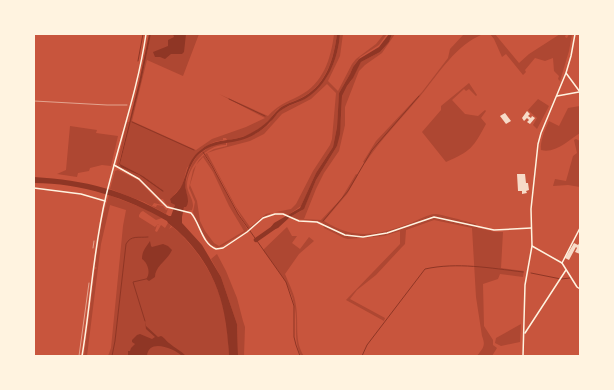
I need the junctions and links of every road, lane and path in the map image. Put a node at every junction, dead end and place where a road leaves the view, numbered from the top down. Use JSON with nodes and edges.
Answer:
{"nodes":[{"id":1,"x":146,"y":34,"type":"edge"},
{"id":2,"x":575,"y":34,"type":"edge"},
{"id":3,"x":566,"y":74,"type":"junction"},
{"id":4,"x":580,"y":92,"type":"edge"},
{"id":5,"x":557,"y":96,"type":"junction"},
{"id":6,"x":34,"y":101,"type":"edge"},
{"id":7,"x":131,"y":105,"type":"junction"},
{"id":8,"x":114,"y":166,"type":"junction"},
{"id":9,"x":34,"y":188,"type":"edge"},
{"id":10,"x":105,"y":201,"type":"junction"},
{"id":11,"x":532,"y":228,"type":"junction"},
{"id":12,"x":580,"y":228,"type":"edge"},
{"id":13,"x":532,"y":246,"type":"junction"},
{"id":14,"x":562,"y":263,"type":"junction"},
{"id":15,"x":566,"y":270,"type":"junction"},
{"id":16,"x":580,"y":289,"type":"edge"},
{"id":17,"x":524,"y":333,"type":"junction"},
{"id":18,"x":82,"y":356,"type":"edge"},
{"id":19,"x":523,"y":356,"type":"edge"}],
"edges":[{"from":1,"to":7,"type":"street"},
{"from":2,"to":3,"type":"street"},
{"from":3,"to":4,"type":"street"},
{"from":3,"to":5,"type":"street"},
{"from":4,"to":5,"type":"street"},
{"from":5,"to":11,"type":"street"},
{"from":6,"to":7,"type":"path"},
{"from":7,"to":8,"type":"street"},
{"from":8,"to":10,"type":"street"},
{"from":8,"to":11,"type":"street"},
{"from":9,"to":10,"type":"street"},
{"from":10,"to":18,"type":"street"},
{"from":11,"to":13,"type":"street"},
{"from":12,"to":14,"type":"street"},
{"from":13,"to":14,"type":"street"},
{"from":13,"to":17,"type":"street"},
{"from":14,"to":15,"type":"street"},
{"from":15,"to":16,"type":"street"},
{"from":15,"to":17,"type":"street"},
{"from":17,"to":19,"type":"street"}]}
